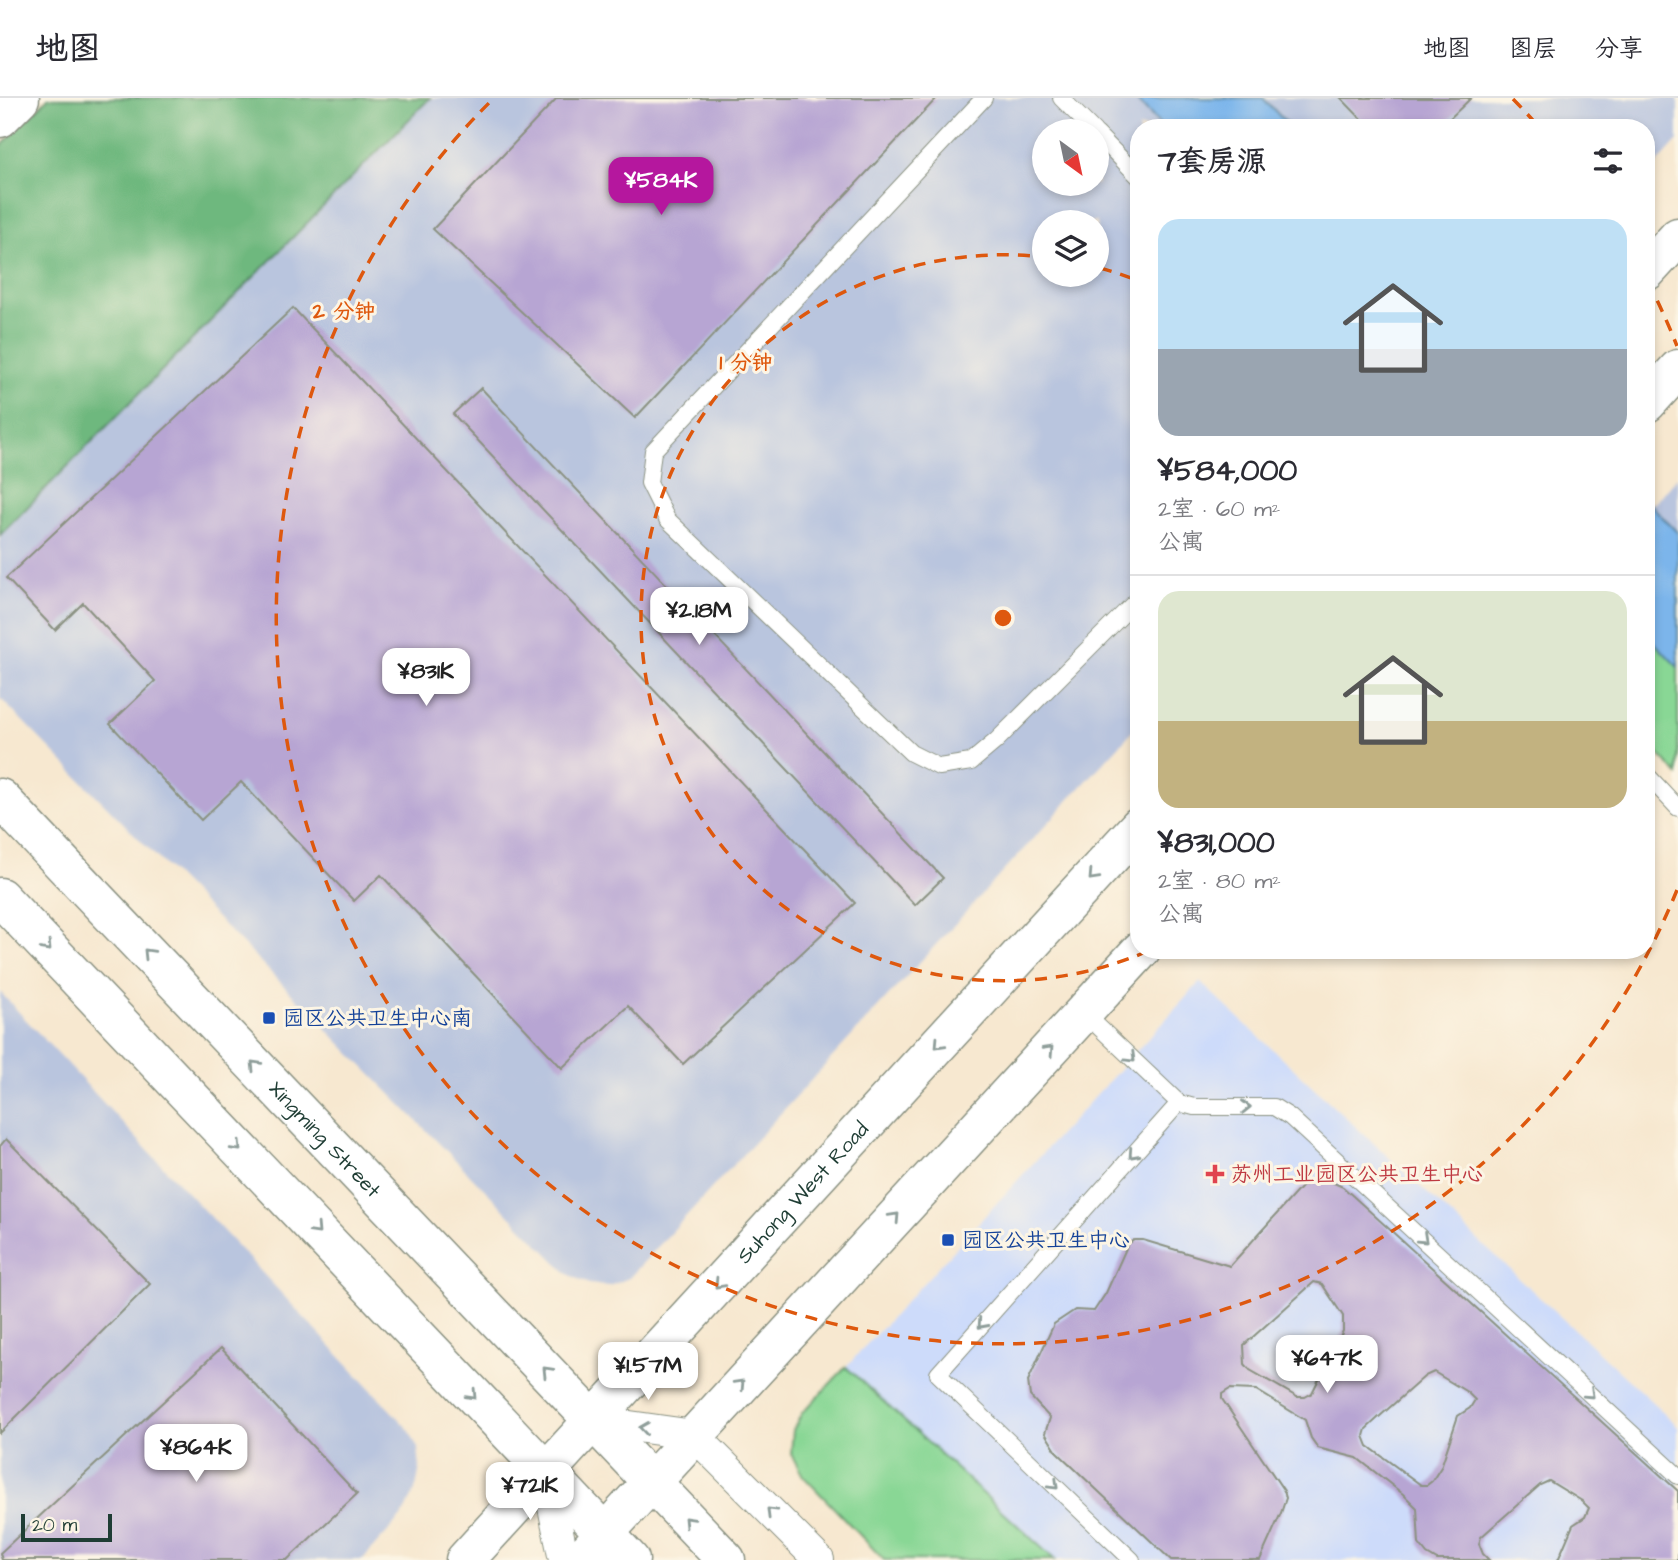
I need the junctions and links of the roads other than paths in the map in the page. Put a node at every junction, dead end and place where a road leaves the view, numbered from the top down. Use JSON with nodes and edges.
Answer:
{"nodes":[{"id":1,"x":20,"y":98,"type":"edge"},
{"id":2,"x":984,"y":98,"type":"edge"},
{"id":3,"x":1061,"y":98,"type":"edge"},
{"id":4,"x":0,"y":118,"type":"edge"},
{"id":5,"x":1082,"y":119,"type":"edge"},
{"id":6,"x":1110,"y":147,"type":"edge"},
{"id":7,"x":1130,"y":168,"type":"edge"},
{"id":8,"x":1678,"y":237,"type":"edge"},
{"id":9,"x":1655,"y":262,"type":"edge"},
{"id":10,"x":1678,"y":369,"type":"edge"},
{"id":11,"x":1655,"y":393,"type":"edge"},
{"id":12,"x":1130,"y":607,"type":"edge"},
{"id":13,"x":1655,"y":783,"type":"edge"},
{"id":14,"x":0,"y":798,"type":"edge"},
{"id":15,"x":1678,"y":807,"type":"edge"},
{"id":16,"x":1130,"y":836,"type":"edge"},
{"id":17,"x":0,"y":897,"type":"edge"},
{"id":18,"x":1133,"y":959,"type":"edge"},
{"id":19,"x":1084,"y":1013,"type":"junction"},
{"id":20,"x":1179,"y":1103,"type":"junction"},
{"id":21,"x":594,"y":1421,"type":"junction"},
{"id":22,"x":694,"y":1434,"type":"junction"},
{"id":23,"x":546,"y":1473,"type":"junction"},
{"id":24,"x":1678,"y":1476,"type":"edge"},
{"id":25,"x":651,"y":1481,"type":"junction"},
{"id":26,"x":605,"y":1551,"type":"edge"},
{"id":27,"x":465,"y":1560,"type":"edge"},
{"id":28,"x":564,"y":1560,"type":"edge"},
{"id":29,"x":726,"y":1560,"type":"edge"},
{"id":30,"x":819,"y":1560,"type":"edge"},
{"id":31,"x":1132,"y":1560,"type":"edge"}],
"edges":[{"from":1,"to":4,"type":"main road"},
{"from":2,"to":12,"type":"lane"},
{"from":3,"to":5,"type":"lane"},
{"from":6,"to":7,"type":"lane"},
{"from":8,"to":9,"type":"main road"},
{"from":10,"to":11,"type":"main road"},
{"from":13,"to":15,"type":"lane"},
{"from":21,"to":14,"type":"main road","name":"Xingming Street","one_way":true},
{"from":16,"to":21,"type":"main road","name":"Suhong West Road","one_way":true},
{"from":17,"to":23,"type":"main road","one_way":true},
{"from":18,"to":19,"type":"main road"},
{"from":19,"to":20,"type":"lane","one_way":true},
{"from":22,"to":19,"type":"main road","one_way":true},
{"from":20,"to":24,"type":"lane","one_way":true},
{"from":20,"to":31,"type":"lane","one_way":true},
{"from":22,"to":21,"type":"street","one_way":true},
{"from":21,"to":23,"type":"main road","name":"Suhong West Road"},
{"from":21,"to":25,"type":"main road","name":"Xingming Street"},
{"from":22,"to":25,"type":"main road"},
{"from":30,"to":22,"type":"street","one_way":true},
{"from":23,"to":26,"type":"main road"},
{"from":23,"to":27,"type":"main road","name":"Suhong West Road"},
{"from":23,"to":28,"type":"street"},
{"from":25,"to":26,"type":"main road"},
{"from":29,"to":25,"type":"main road","name":"Xingming Street","one_way":true}]}
